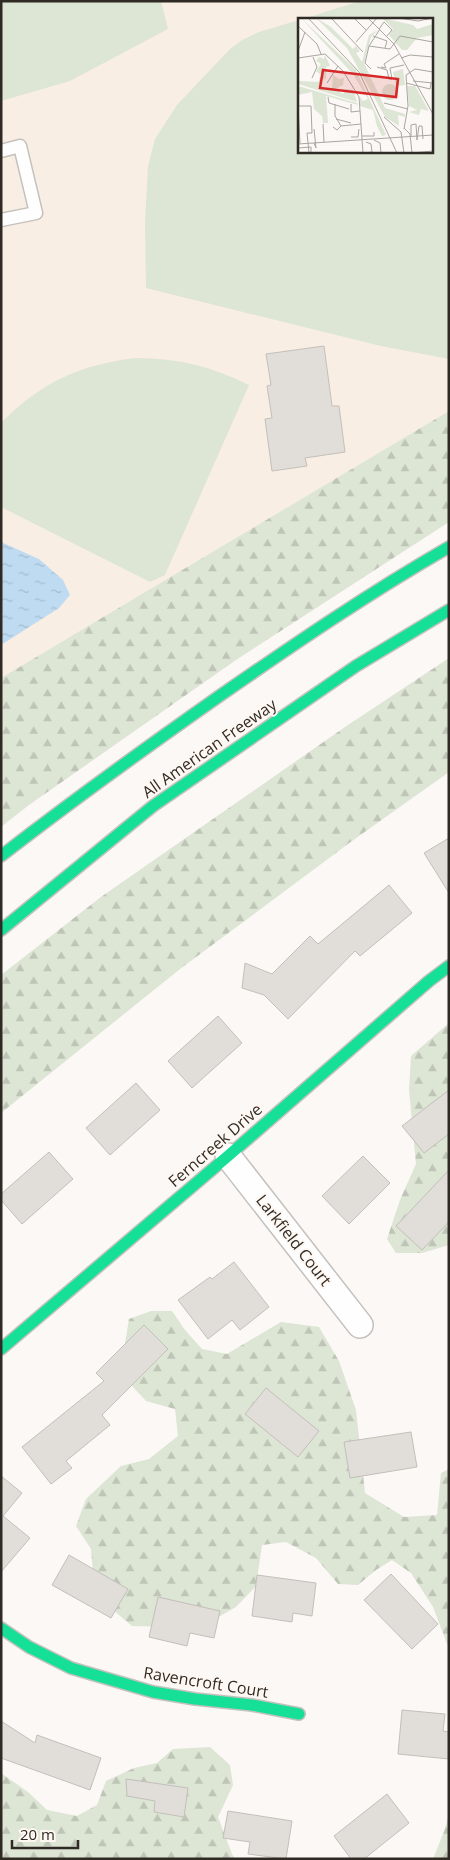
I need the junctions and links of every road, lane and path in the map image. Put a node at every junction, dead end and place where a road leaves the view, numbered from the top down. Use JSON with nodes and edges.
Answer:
{"nodes":[{"id":1,"x":1,"y":151,"type":"edge"},
{"id":2,"x":1,"y":220,"type":"edge"},
{"id":3,"x":449,"y":547,"type":"edge"},
{"id":4,"x":449,"y":610,"type":"edge"},
{"id":5,"x":1,"y":856,"type":"edge"},
{"id":6,"x":1,"y":930,"type":"edge"},
{"id":7,"x":449,"y":966,"type":"edge"},
{"id":8,"x":228,"y":1156,"type":"junction"},
{"id":9,"x":360,"y":1325,"type":"dead end"},
{"id":10,"x":1,"y":1349,"type":"edge"},
{"id":11,"x":1,"y":1628,"type":"edge"},
{"id":12,"x":299,"y":1714,"type":"dead end"}],
"edges":[{"from":1,"to":2,"type":"lane"},
{"from":3,"to":5,"type":"main road"},
{"from":4,"to":6,"type":"main road","name":"All American Freeway"},
{"from":7,"to":8,"type":"main road","name":"Ferncreek Drive"},
{"from":8,"to":9,"type":"street","name":"Larkfield Court"},
{"from":8,"to":10,"type":"main road","name":"Ferncreek Drive"},
{"from":11,"to":12,"type":"main road","name":"Ravencroft Court"}]}
